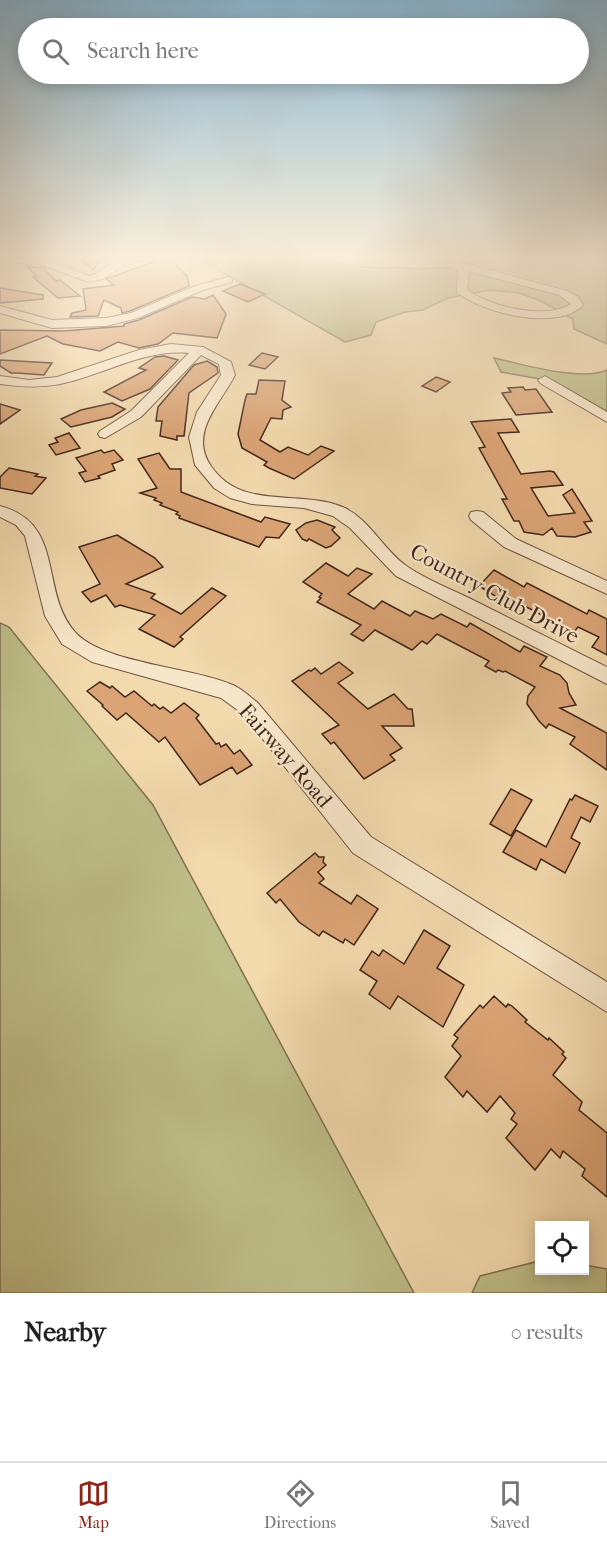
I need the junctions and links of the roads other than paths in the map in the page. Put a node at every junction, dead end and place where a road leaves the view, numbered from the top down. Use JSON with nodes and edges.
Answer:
{"nodes":[{"id":1,"x":25,"y":316,"type":"edge"},
{"id":2,"x":132,"y":316,"type":"edge"},
{"id":3,"x":199,"y":350,"type":"junction"},
{"id":4,"x":0,"y":380,"type":"edge"},
{"id":5,"x":546,"y":380,"type":"dead end"},
{"id":6,"x":607,"y":418,"type":"edge"},
{"id":7,"x":105,"y":434,"type":"dead end"},
{"id":8,"x":0,"y":511,"type":"edge"},
{"id":9,"x":477,"y":516,"type":"dead end"},
{"id":10,"x":607,"y":588,"type":"edge"},
{"id":11,"x":607,"y":676,"type":"edge"},
{"id":12,"x":607,"y":998,"type":"edge"}],
"edges":[{"from":1,"to":2,"type":"street"},
{"from":3,"to":4,"type":"street","name":"Country Club Drive"},
{"from":3,"to":7,"type":"street"},
{"from":3,"to":11,"type":"street","name":"Country Club Drive"},
{"from":5,"to":6,"type":"street"},
{"from":8,"to":12,"type":"street","name":"Fairway Road"},
{"from":9,"to":10,"type":"street"}]}
